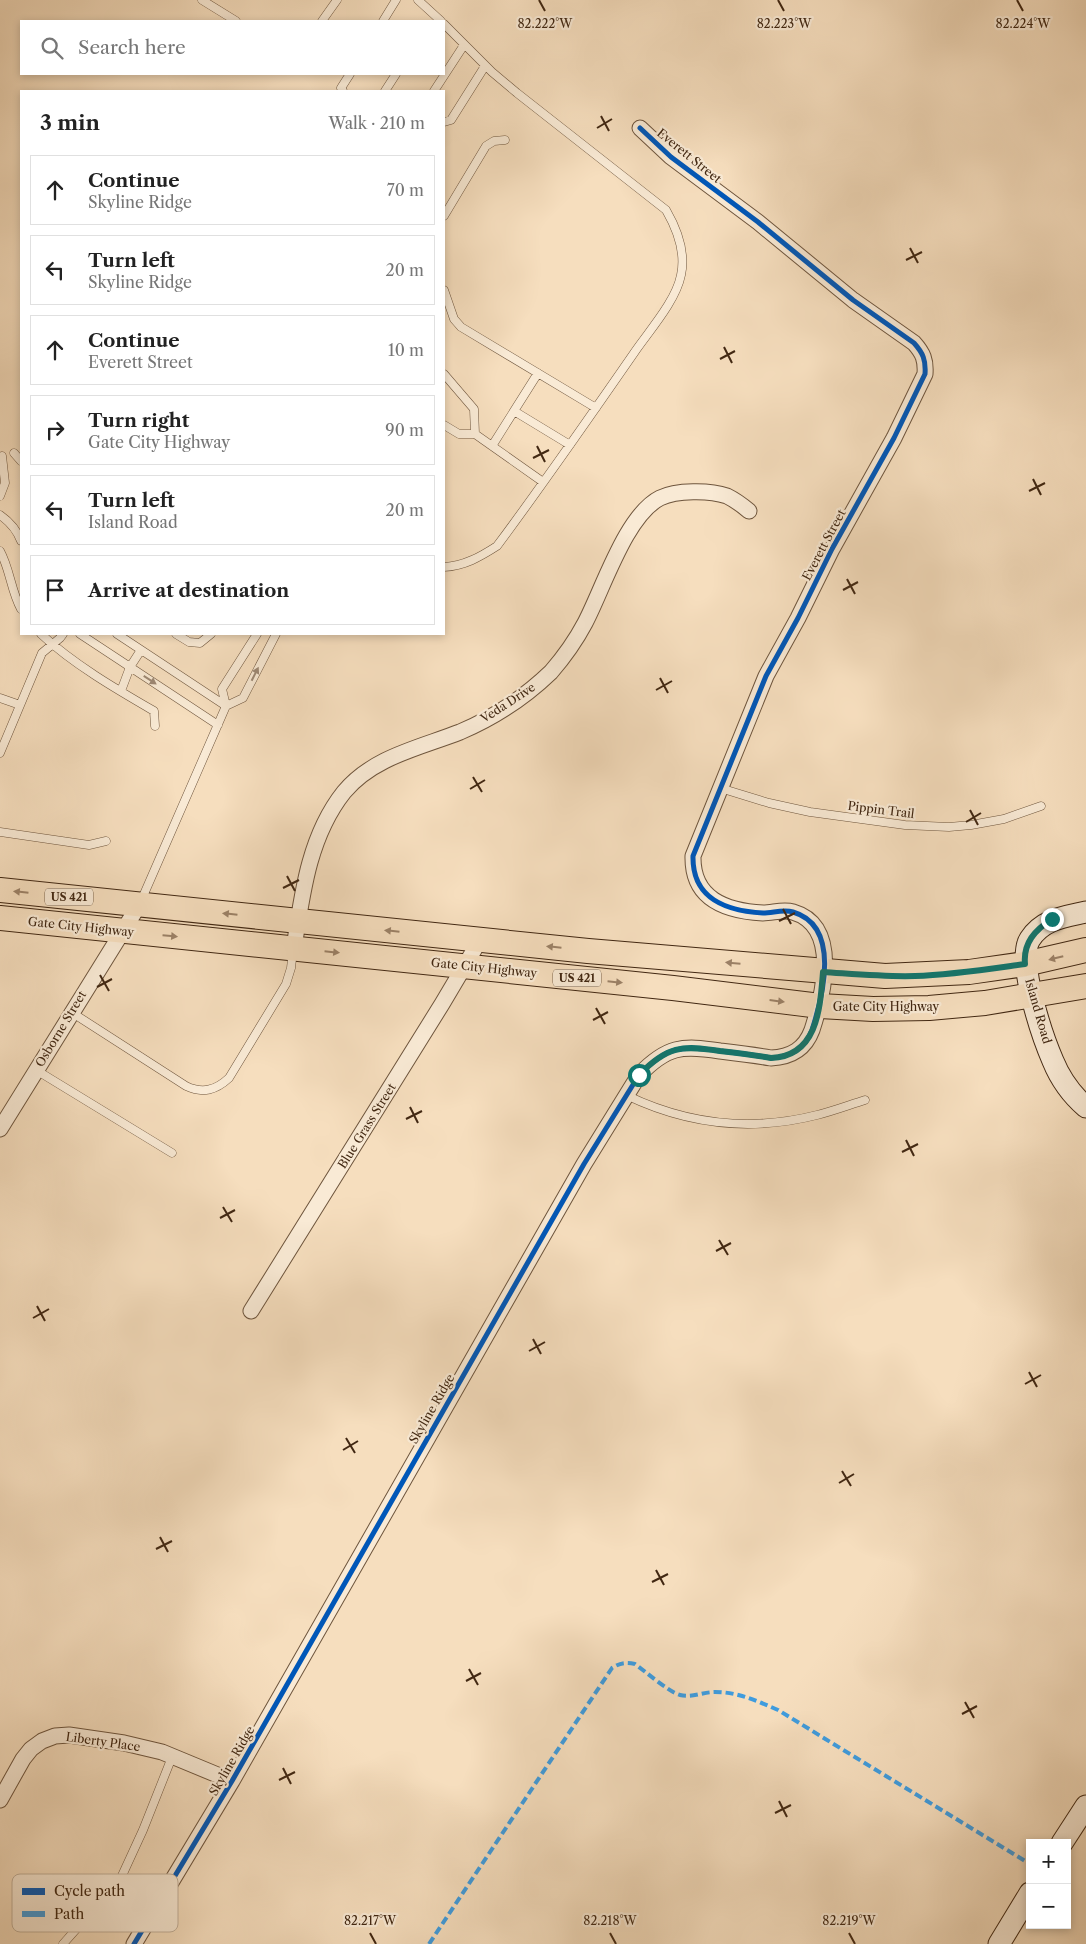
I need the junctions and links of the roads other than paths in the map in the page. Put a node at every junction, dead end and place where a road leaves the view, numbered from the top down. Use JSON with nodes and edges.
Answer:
{"nodes":[{"id":1,"x":202,"y":0,"type":"edge"},
{"id":2,"x":337,"y":0,"type":"edge"},
{"id":3,"x":396,"y":0,"type":"edge"},
{"id":4,"x":418,"y":0,"type":"edge"},
{"id":5,"x":431,"y":18,"type":"edge"},
{"id":6,"x":234,"y":20,"type":"edge"},
{"id":7,"x":323,"y":20,"type":"edge"},
{"id":8,"x":384,"y":20,"type":"edge"},
{"id":9,"x":445,"y":25,"type":"edge"},
{"id":10,"x":464,"y":45,"type":"junction"},
{"id":11,"x":485,"y":66,"type":"junction"},
{"id":12,"x":445,"y":74,"type":"edge"},
{"id":13,"x":350,"y":75,"type":"edge"},
{"id":14,"x":395,"y":75,"type":"edge"},
{"id":15,"x":444,"y":75,"type":"edge"},
{"id":16,"x":342,"y":90,"type":"edge"},
{"id":17,"x":386,"y":90,"type":"edge"},
{"id":18,"x":435,"y":90,"type":"edge"},
{"id":19,"x":445,"y":122,"type":"edge"},
{"id":20,"x":640,"y":128,"type":"dead end"},
{"id":21,"x":505,"y":140,"type":"dead end"},
{"id":22,"x":445,"y":214,"type":"edge"},
{"id":23,"x":445,"y":293,"type":"edge"},
{"id":24,"x":538,"y":373,"type":"junction"},
{"id":25,"x":445,"y":375,"type":"edge"},
{"id":26,"x":596,"y":408,"type":"junction"},
{"id":27,"x":514,"y":411,"type":"junction"},
{"id":28,"x":445,"y":426,"type":"edge"},
{"id":29,"x":475,"y":434,"type":"junction"},
{"id":30,"x":570,"y":445,"type":"junction"},
{"id":31,"x":492,"y":446,"type":"junction"},
{"id":32,"x":14,"y":453,"type":"dead end"},
{"id":33,"x":2,"y":456,"type":"dead end"},
{"id":34,"x":20,"y":460,"type":"edge"},
{"id":35,"x":543,"y":482,"type":"junction"},
{"id":36,"x":0,"y":496,"type":"edge"},
{"id":37,"x":749,"y":510,"type":"dead end"},
{"id":38,"x":0,"y":515,"type":"edge"},
{"id":39,"x":20,"y":538,"type":"edge"},
{"id":40,"x":0,"y":551,"type":"edge"},
{"id":41,"x":445,"y":567,"type":"edge"},
{"id":42,"x":20,"y":607,"type":"edge"},
{"id":43,"x":42,"y":635,"type":"edge"},
{"id":44,"x":62,"y":635,"type":"edge"},
{"id":45,"x":82,"y":635,"type":"edge"},
{"id":46,"x":119,"y":635,"type":"edge"},
{"id":47,"x":178,"y":635,"type":"edge"},
{"id":48,"x":210,"y":635,"type":"edge"},
{"id":49,"x":256,"y":635,"type":"edge"},
{"id":50,"x":275,"y":635,"type":"edge"},
{"id":51,"x":52,"y":644,"type":"junction"},
{"id":52,"x":142,"y":650,"type":"junction"},
{"id":53,"x":130,"y":667,"type":"junction"},
{"id":54,"x":121,"y":691,"type":"junction"},
{"id":55,"x":0,"y":698,"type":"edge"},
{"id":56,"x":20,"y":706,"type":"junction"},
{"id":57,"x":226,"y":706,"type":"junction"},
{"id":58,"x":218,"y":725,"type":"junction"},
{"id":59,"x":155,"y":726,"type":"dead end"},
{"id":60,"x":0,"y":753,"type":"edge"},
{"id":61,"x":720,"y":788,"type":"junction"},
{"id":62,"x":1041,"y":806,"type":"dead end"},
{"id":63,"x":0,"y":832,"type":"edge"},
{"id":64,"x":106,"y":841,"type":"dead end"},
{"id":65,"x":0,"y":890,"type":"edge"},
{"id":66,"x":139,"y":905,"type":"junction"},
{"id":67,"x":1086,"y":912,"type":"edge"},
{"id":68,"x":0,"y":918,"type":"edge"},
{"id":69,"x":298,"y":921,"type":"junction"},
{"id":70,"x":122,"y":931,"type":"junction"},
{"id":71,"x":480,"y":940,"type":"junction"},
{"id":72,"x":294,"y":948,"type":"junction"},
{"id":73,"x":1086,"y":950,"type":"edge"},
{"id":74,"x":1025,"y":964,"type":"junction"},
{"id":75,"x":464,"y":966,"type":"junction"},
{"id":76,"x":823,"y":972,"type":"junction"},
{"id":77,"x":1086,"y":986,"type":"edge"},
{"id":78,"x":1033,"y":996,"type":"junction"},
{"id":79,"x":820,"y":1006,"type":"junction"},
{"id":80,"x":71,"y":1012,"type":"junction"},
{"id":81,"x":36,"y":1070,"type":"junction"},
{"id":82,"x":626,"y":1096,"type":"junction"},
{"id":83,"x":865,"y":1100,"type":"dead end"},
{"id":84,"x":1086,"y":1107,"type":"edge"},
{"id":85,"x":0,"y":1129,"type":"edge"},
{"id":86,"x":172,"y":1153,"type":"dead end"},
{"id":87,"x":252,"y":1311,"type":"dead end"},
{"id":88,"x":172,"y":1757,"type":"junction"},
{"id":89,"x":232,"y":1782,"type":"junction"},
{"id":90,"x":0,"y":1800,"type":"edge"},
{"id":91,"x":1086,"y":1806,"type":"edge"},
{"id":92,"x":1065,"y":1839,"type":"edge"},
{"id":93,"x":123,"y":1874,"type":"edge"},
{"id":94,"x":176,"y":1874,"type":"edge"},
{"id":95,"x":1026,"y":1900,"type":"edge"},
{"id":96,"x":74,"y":1932,"type":"edge"},
{"id":97,"x":141,"y":1932,"type":"edge"},
{"id":98,"x":63,"y":1944,"type":"edge"},
{"id":99,"x":134,"y":1944,"type":"edge"},
{"id":100,"x":999,"y":1944,"type":"edge"}],
"edges":[{"from":1,"to":6,"type":"lane"},
{"from":2,"to":7,"type":"lane"},
{"from":3,"to":8,"type":"lane"},
{"from":4,"to":5,"type":"lane"},
{"from":9,"to":10,"type":"lane"},
{"from":10,"to":11,"type":"lane"},
{"from":10,"to":12,"type":"lane"},
{"from":11,"to":19,"type":"lane"},
{"from":11,"to":26,"type":"lane"},
{"from":13,"to":16,"type":"lane"},
{"from":14,"to":17,"type":"lane"},
{"from":15,"to":18,"type":"lane"},
{"from":20,"to":61,"type":"street","name":"Everett Street"},
{"from":21,"to":22,"type":"lane"},
{"from":23,"to":24,"type":"lane"},
{"from":24,"to":26,"type":"lane"},
{"from":24,"to":27,"type":"lane"},
{"from":25,"to":29,"type":"lane"},
{"from":26,"to":30,"type":"lane"},
{"from":27,"to":30,"type":"lane"},
{"from":27,"to":31,"type":"lane"},
{"from":28,"to":29,"type":"lane"},
{"from":29,"to":31,"type":"lane"},
{"from":30,"to":35,"type":"lane"},
{"from":31,"to":35,"type":"lane"},
{"from":32,"to":34,"type":"lane"},
{"from":33,"to":36,"type":"lane"},
{"from":35,"to":41,"type":"lane"},
{"from":37,"to":69,"type":"street","name":"Veda Drive"},
{"from":38,"to":39,"type":"lane"},
{"from":40,"to":42,"type":"lane"},
{"from":43,"to":51,"type":"lane"},
{"from":44,"to":51,"type":"lane"},
{"from":45,"to":53,"type":"lane"},
{"from":46,"to":52,"type":"lane"},
{"from":47,"to":48,"type":"lane"},
{"from":49,"to":57,"type":"lane"},
{"from":57,"to":50,"type":"lane","one_way":true},
{"from":51,"to":54,"type":"lane"},
{"from":51,"to":56,"type":"lane"},
{"from":52,"to":53,"type":"lane"},
{"from":52,"to":57,"type":"lane"},
{"from":53,"to":54,"type":"lane"},
{"from":53,"to":58,"type":"lane","one_way":true},
{"from":54,"to":59,"type":"lane"},
{"from":55,"to":56,"type":"lane"},
{"from":56,"to":60,"type":"lane"},
{"from":57,"to":58,"type":"lane"},
{"from":58,"to":66,"type":"lane"},
{"from":61,"to":62,"type":"lane","name":"Pippin Trail"},
{"from":61,"to":76,"type":"street","name":"Everett Street"},
{"from":63,"to":64,"type":"lane"},
{"from":66,"to":65,"type":"main road","number":"US 421","one_way":true},
{"from":69,"to":66,"type":"main road","number":"US 421","one_way":true},
{"from":66,"to":70,"type":"street","name":"Osborne Street"},
{"from":67,"to":74,"type":"street","name":"Island Road"},
{"from":68,"to":70,"type":"main road","name":"Gate City Highway","number":"US 421"},
{"from":71,"to":69,"type":"main road","number":"US 421","one_way":true},
{"from":69,"to":72,"type":"street","name":"Veda Drive"},
{"from":70,"to":72,"type":"main road","name":"Gate City Highway","number":"US 421","one_way":true},
{"from":70,"to":80,"type":"street","name":"Osborne Street"},
{"from":71,"to":75,"type":"street","name":"Blue Grass Street"},
{"from":76,"to":71,"type":"main road","number":"US 421","one_way":true},
{"from":72,"to":75,"type":"main road","name":"Gate City Highway","number":"US 421","one_way":true},
{"from":72,"to":80,"type":"lane"},
{"from":73,"to":74,"type":"main road","number":"US 421","one_way":true},
{"from":74,"to":76,"type":"main road","number":"US 421"},
{"from":74,"to":78,"type":"street","name":"Island Road"},
{"from":75,"to":79,"type":"main road","name":"Gate City Highway","number":"US 421","one_way":true},
{"from":75,"to":87,"type":"street","name":"Blue Grass Street"},
{"from":76,"to":79,"type":"street","name":"Everett Street"},
{"from":77,"to":78,"type":"main road","name":"Gate City Highway","number":"US 421"},
{"from":78,"to":79,"type":"main road","name":"Gate City Highway","number":"US 421"},
{"from":78,"to":84,"type":"street","name":"Island Road"},
{"from":79,"to":82,"type":"street","name":"Skyline Ridge"},
{"from":80,"to":81,"type":"street","name":"Osborne Street"},
{"from":81,"to":85,"type":"street","name":"Osborne Street"},
{"from":81,"to":86,"type":"lane"},
{"from":82,"to":83,"type":"lane"},
{"from":82,"to":89,"type":"street","name":"Skyline Ridge"},
{"from":88,"to":89,"type":"street","name":"Liberty Place"},
{"from":88,"to":90,"type":"street","name":"Liberty Place"},
{"from":88,"to":93,"type":"lane"},
{"from":89,"to":94,"type":"street","name":"Skyline Ridge"},
{"from":91,"to":92,"type":"street"},
{"from":95,"to":100,"type":"street"},
{"from":96,"to":98,"type":"lane"},
{"from":97,"to":99,"type":"street","name":"Skyline Ridge"}]}
